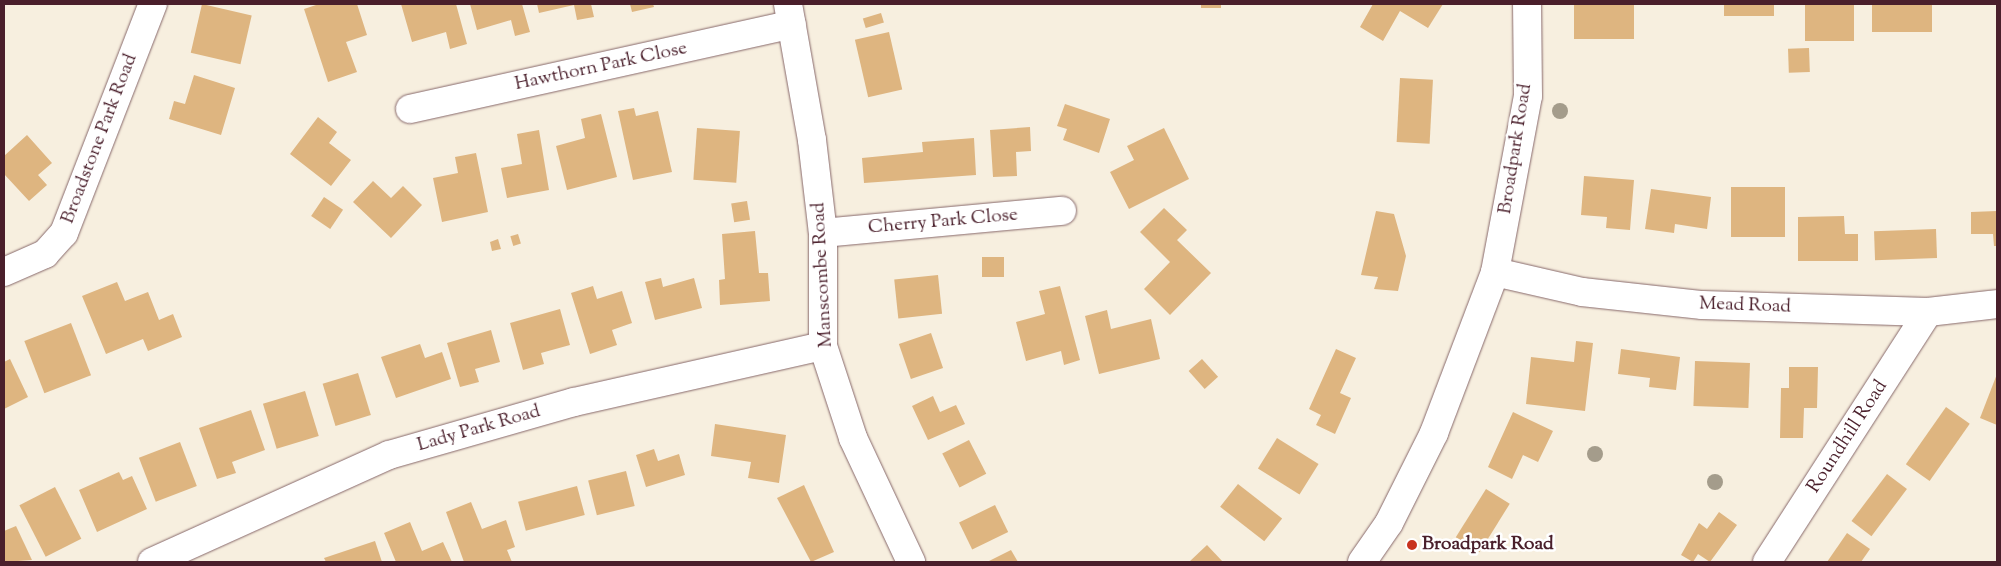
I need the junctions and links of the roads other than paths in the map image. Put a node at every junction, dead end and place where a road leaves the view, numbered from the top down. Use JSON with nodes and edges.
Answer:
{"nodes":[{"id":1,"x":153,"y":4,"type":"edge"},
{"id":2,"x":1527,"y":4,"type":"edge"},
{"id":3,"x":790,"y":14,"type":"edge"},
{"id":4,"x":410,"y":109,"type":"dead end"},
{"id":5,"x":1062,"y":211,"type":"dead end"},
{"id":6,"x":823,"y":232,"type":"junction"},
{"id":7,"x":4,"y":272,"type":"edge"},
{"id":8,"x":1495,"y":272,"type":"junction"},
{"id":9,"x":1997,"y":304,"type":"edge"},
{"id":10,"x":1928,"y":312,"type":"junction"},
{"id":11,"x":823,"y":346,"type":"junction"},
{"id":12,"x":152,"y":562,"type":"edge"},
{"id":13,"x":911,"y":562,"type":"edge"},
{"id":14,"x":1362,"y":562,"type":"edge"},
{"id":15,"x":1767,"y":562,"type":"edge"}],
"edges":[{"from":1,"to":7,"type":"street","name":"Broadstone Park Road"},
{"from":2,"to":8,"type":"street","name":"Broadpark Road"},
{"from":3,"to":4,"type":"street","name":"Hawthorn Park Close"},
{"from":3,"to":6,"type":"street","name":"Manscombe Road"},
{"from":5,"to":6,"type":"street","name":"Cherry Park Close"},
{"from":6,"to":11,"type":"street","name":"Manscombe Road"},
{"from":8,"to":10,"type":"street","name":"Mead Road"},
{"from":8,"to":14,"type":"street","name":"Broadpark Road"},
{"from":9,"to":10,"type":"street","name":"Mead Road"},
{"from":10,"to":15,"type":"street","name":"Roundhill Road"},
{"from":11,"to":12,"type":"street","name":"Lady Park Road"},
{"from":11,"to":13,"type":"street","name":"Manscombe Road"}]}
